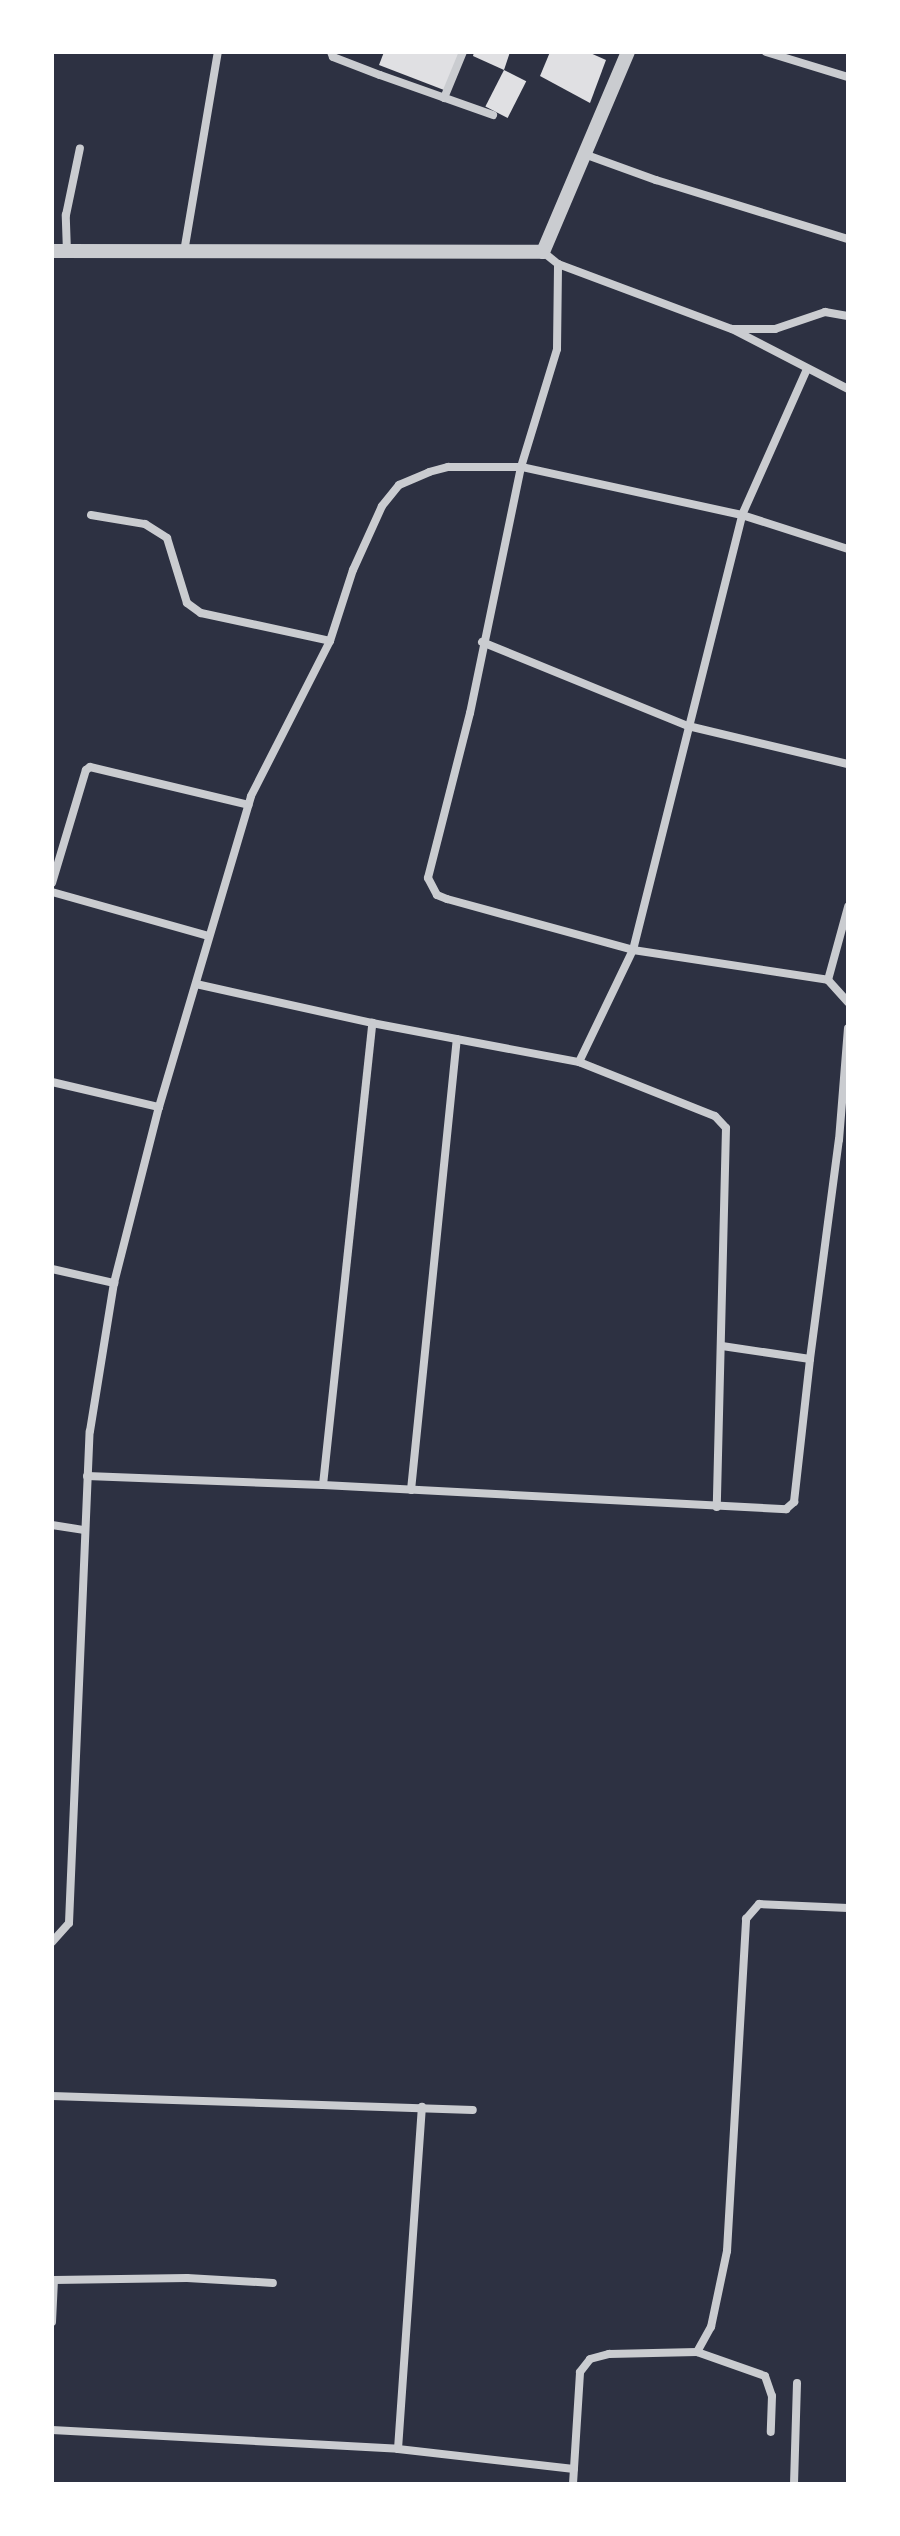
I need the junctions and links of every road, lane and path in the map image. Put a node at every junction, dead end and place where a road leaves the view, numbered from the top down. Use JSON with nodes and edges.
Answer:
{"nodes":[{"id":1,"x":218,"y":52,"type":"edge"},
{"id":2,"x":331,"y":52,"type":"edge"},
{"id":3,"x":463,"y":52,"type":"edge"},
{"id":4,"x":628,"y":52,"type":"edge"},
{"id":5,"x":770,"y":52,"type":"edge"},
{"id":6,"x":848,"y":77,"type":"edge"},
{"id":7,"x":444,"y":98,"type":"junction"},
{"id":8,"x":493,"y":115,"type":"dead end"},
{"id":9,"x":80,"y":148,"type":"dead end"},
{"id":10,"x":583,"y":154,"type":"junction"},
{"id":11,"x":848,"y":239,"type":"edge"},
{"id":12,"x":60,"y":252,"type":"edge"},
{"id":13,"x":184,"y":252,"type":"junction"},
{"id":14,"x":543,"y":252,"type":"junction"},
{"id":15,"x":558,"y":264,"type":"junction"},
{"id":16,"x":848,"y":316,"type":"edge"},
{"id":17,"x":732,"y":329,"type":"junction"},
{"id":18,"x":807,"y":369,"type":"junction"},
{"id":19,"x":848,"y":389,"type":"edge"},
{"id":20,"x":521,"y":467,"type":"junction"},
{"id":21,"x":91,"y":515,"type":"dead end"},
{"id":22,"x":742,"y":515,"type":"junction"},
{"id":23,"x":848,"y":549,"type":"edge"},
{"id":24,"x":330,"y":641,"type":"junction"},
{"id":25,"x":482,"y":642,"type":"junction"},
{"id":26,"x":688,"y":726,"type":"junction"},
{"id":27,"x":848,"y":764,"type":"edge"},
{"id":28,"x":249,"y":805,"type":"junction"},
{"id":29,"x":52,"y":883,"type":"edge"},
{"id":30,"x":52,"y":892,"type":"edge"},
{"id":31,"x":848,"y":907,"type":"edge"},
{"id":32,"x":209,"y":936,"type":"junction"},
{"id":33,"x":633,"y":950,"type":"junction"},
{"id":34,"x":828,"y":980,"type":"junction"},
{"id":35,"x":196,"y":984,"type":"junction"},
{"id":36,"x":848,"y":1002,"type":"edge"},
{"id":37,"x":372,"y":1023,"type":"junction"},
{"id":38,"x":848,"y":1028,"type":"edge"},
{"id":39,"x":457,"y":1039,"type":"junction"},
{"id":40,"x":579,"y":1062,"type":"junction"},
{"id":41,"x":52,"y":1082,"type":"edge"},
{"id":42,"x":159,"y":1107,"type":"junction"},
{"id":43,"x":52,"y":1269,"type":"edge"},
{"id":44,"x":114,"y":1283,"type":"junction"},
{"id":45,"x":722,"y":1346,"type":"junction"},
{"id":46,"x":810,"y":1359,"type":"junction"},
{"id":47,"x":87,"y":1476,"type":"junction"},
{"id":48,"x":323,"y":1485,"type":"junction"},
{"id":49,"x":411,"y":1490,"type":"junction"},
{"id":50,"x":717,"y":1507,"type":"junction"},
{"id":51,"x":52,"y":1525,"type":"edge"},
{"id":52,"x":85,"y":1530,"type":"junction"},
{"id":53,"x":848,"y":1908,"type":"edge"},
{"id":54,"x":52,"y":1942,"type":"edge"},
{"id":55,"x":52,"y":2096,"type":"edge"},
{"id":56,"x":422,"y":2107,"type":"junction"},
{"id":57,"x":473,"y":2110,"type":"dead end"},
{"id":58,"x":273,"y":2283,"type":"dead end"},
{"id":59,"x":52,"y":2322,"type":"edge"},
{"id":60,"x":697,"y":2352,"type":"junction"},
{"id":61,"x":797,"y":2383,"type":"dead end"},
{"id":62,"x":52,"y":2430,"type":"edge"},
{"id":63,"x":771,"y":2432,"type":"dead end"},
{"id":64,"x":398,"y":2449,"type":"junction"},
{"id":65,"x":574,"y":2469,"type":"junction"},
{"id":66,"x":573,"y":2484,"type":"edge"},
{"id":67,"x":794,"y":2484,"type":"edge"}],
"edges":[{"from":1,"to":13,"type":"street"},
{"from":2,"to":7,"type":"street"},
{"from":3,"to":7,"type":"street"},
{"from":4,"to":10,"type":"street"},
{"from":5,"to":6,"type":"street"},
{"from":7,"to":8,"type":"street"},
{"from":9,"to":12,"type":"street"},
{"from":10,"to":11,"type":"street"},
{"from":10,"to":14,"type":"street"},
{"from":12,"to":13,"type":"street"},
{"from":13,"to":14,"type":"street"},
{"from":14,"to":15,"type":"street"},
{"from":15,"to":17,"type":"street"},
{"from":15,"to":20,"type":"street"},
{"from":16,"to":17,"type":"street"},
{"from":17,"to":18,"type":"street"},
{"from":18,"to":19,"type":"street"},
{"from":18,"to":22,"type":"street"},
{"from":20,"to":22,"type":"street"},
{"from":20,"to":24,"type":"street"},
{"from":20,"to":25,"type":"street"},
{"from":21,"to":24,"type":"street"},
{"from":22,"to":23,"type":"street"},
{"from":22,"to":26,"type":"street"},
{"from":24,"to":28,"type":"street"},
{"from":25,"to":26,"type":"street"},
{"from":25,"to":33,"type":"street"},
{"from":26,"to":27,"type":"street"},
{"from":26,"to":33,"type":"street"},
{"from":28,"to":29,"type":"street"},
{"from":28,"to":32,"type":"street"},
{"from":30,"to":32,"type":"street"},
{"from":31,"to":34,"type":"street"},
{"from":32,"to":35,"type":"street"},
{"from":33,"to":34,"type":"street"},
{"from":33,"to":40,"type":"street"},
{"from":34,"to":36,"type":"street"},
{"from":35,"to":37,"type":"street"},
{"from":35,"to":42,"type":"street"},
{"from":37,"to":39,"type":"street"},
{"from":37,"to":48,"type":"street"},
{"from":38,"to":46,"type":"street"},
{"from":39,"to":40,"type":"street"},
{"from":39,"to":49,"type":"street"},
{"from":40,"to":45,"type":"street"},
{"from":41,"to":42,"type":"street"},
{"from":42,"to":44,"type":"street"},
{"from":43,"to":44,"type":"street"},
{"from":44,"to":47,"type":"street"},
{"from":45,"to":46,"type":"street"},
{"from":45,"to":50,"type":"street"},
{"from":46,"to":50,"type":"street"},
{"from":47,"to":48,"type":"street"},
{"from":47,"to":52,"type":"street"},
{"from":48,"to":49,"type":"street"},
{"from":49,"to":50,"type":"street"},
{"from":51,"to":52,"type":"street"},
{"from":52,"to":54,"type":"street"},
{"from":53,"to":60,"type":"street"},
{"from":55,"to":56,"type":"street"},
{"from":56,"to":57,"type":"street"},
{"from":56,"to":64,"type":"street"},
{"from":58,"to":59,"type":"street"},
{"from":60,"to":63,"type":"street"},
{"from":60,"to":65,"type":"street"},
{"from":61,"to":67,"type":"street"},
{"from":62,"to":64,"type":"street"},
{"from":64,"to":65,"type":"street"},
{"from":65,"to":66,"type":"street"}]}
